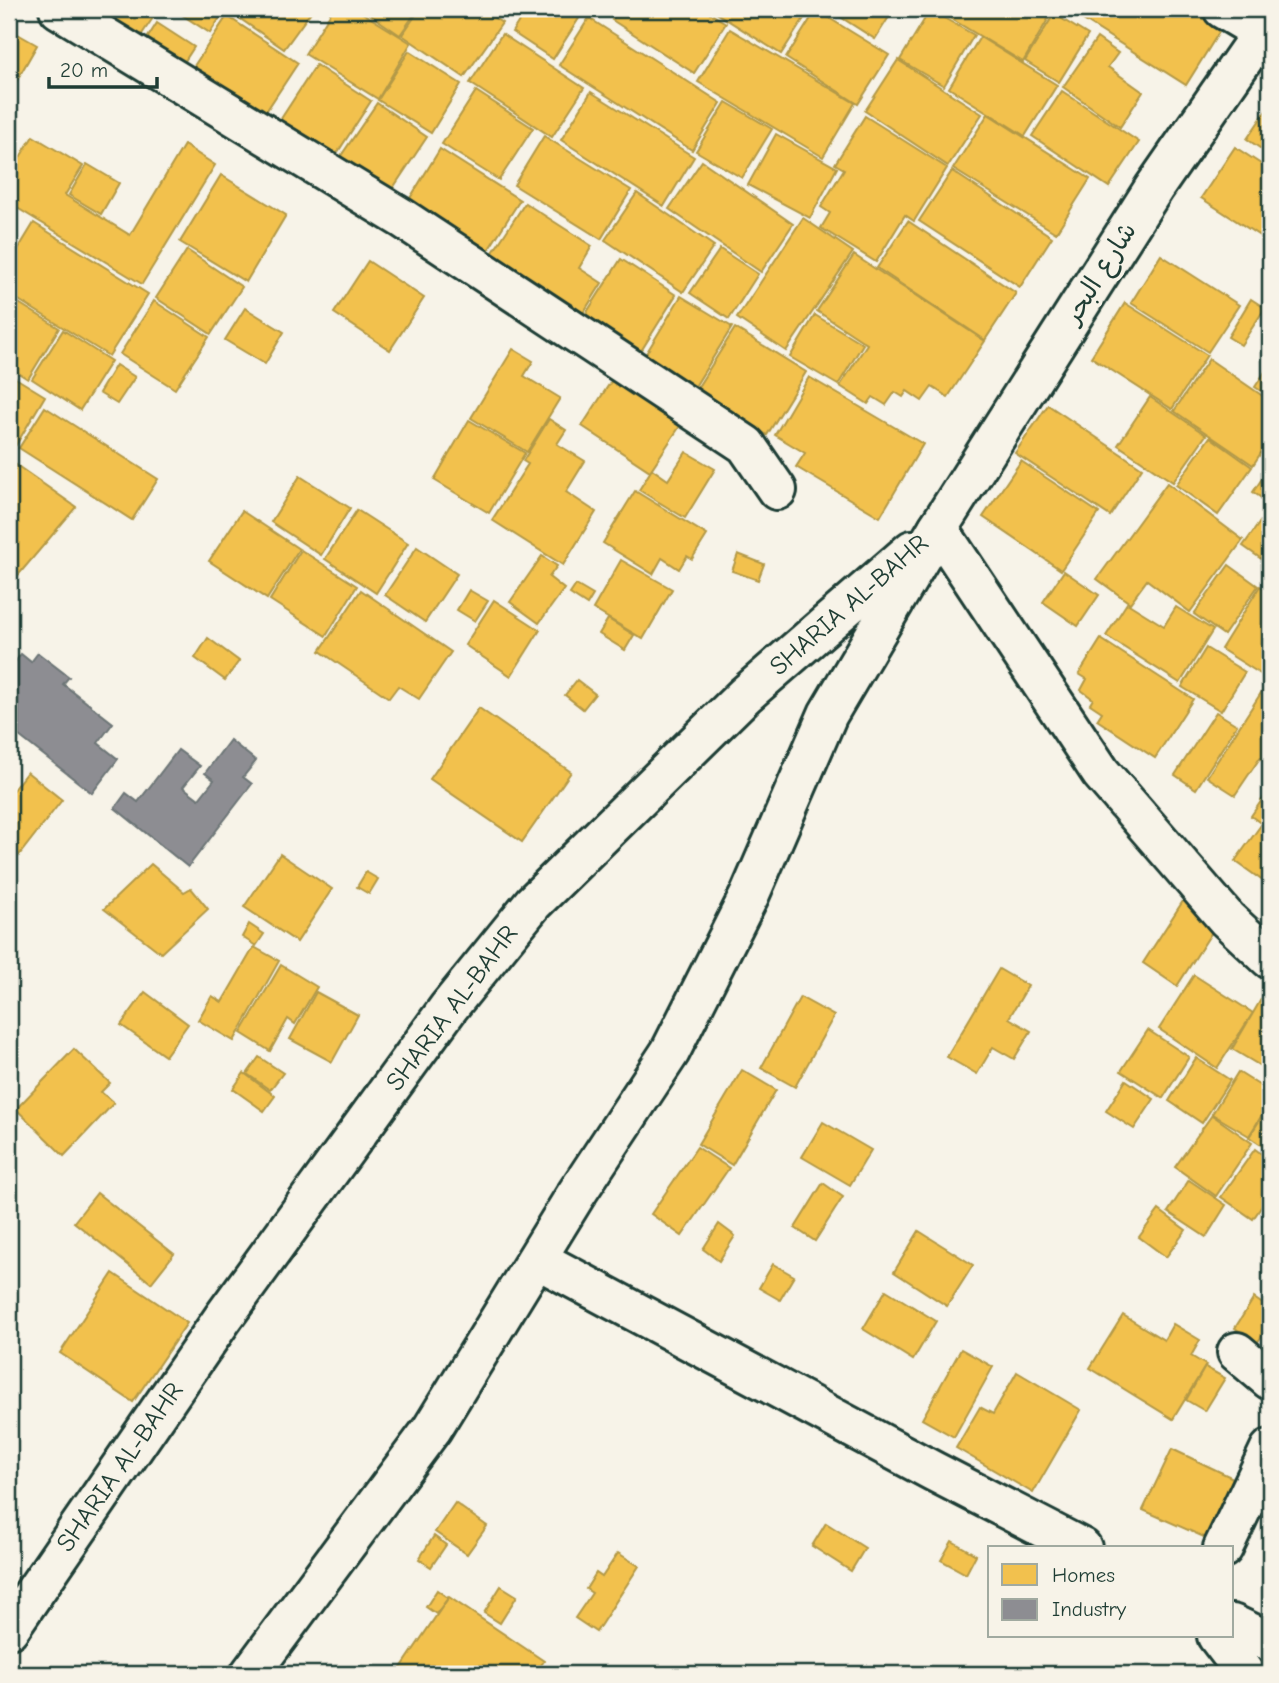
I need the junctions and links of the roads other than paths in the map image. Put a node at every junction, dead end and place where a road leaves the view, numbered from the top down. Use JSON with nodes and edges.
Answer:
{"nodes":[{"id":1,"x":59,"y":9,"type":"edge"},
{"id":2,"x":1223,"y":9,"type":"edge"},
{"id":3,"x":1266,"y":28,"type":"edge"},
{"id":4,"x":777,"y":490,"type":"dead end"},
{"id":5,"x":937,"y":528,"type":"junction"},
{"id":6,"x":1270,"y":959,"type":"edge"},
{"id":7,"x":537,"y":1259,"type":"junction"},
{"id":8,"x":1237,"y":1352,"type":"dead end"},
{"id":9,"x":1270,"y":1380,"type":"edge"},
{"id":10,"x":1270,"y":1449,"type":"edge"},
{"id":11,"x":1078,"y":1546,"type":"edge"},
{"id":12,"x":1224,"y":1546,"type":"edge"},
{"id":13,"x":1234,"y":1625,"type":"edge"},
{"id":14,"x":9,"y":1629,"type":"edge"},
{"id":15,"x":1219,"y":1638,"type":"edge"},
{"id":16,"x":1270,"y":1642,"type":"edge"},
{"id":17,"x":250,"y":1674,"type":"edge"},
{"id":18,"x":1246,"y":1674,"type":"edge"}],
"edges":[{"from":1,"to":4,"type":"main road"},
{"from":2,"to":3,"type":"main road"},
{"from":3,"to":5,"type":"main road","name":"شارع البحر"},
{"from":5,"to":6,"type":"main road"},
{"from":5,"to":7,"type":"main road","name":"SHARIA AL-BAHR"},
{"from":5,"to":14,"type":"main road","name":"SHARIA AL-BAHR"},
{"from":7,"to":11,"type":"main road"},
{"from":7,"to":17,"type":"main road","name":"SHARIA AL-BAHR"},
{"from":8,"to":9,"type":"main road"},
{"from":10,"to":12,"type":"main road"},
{"from":13,"to":16,"type":"main road"},
{"from":15,"to":18,"type":"main road"}]}
